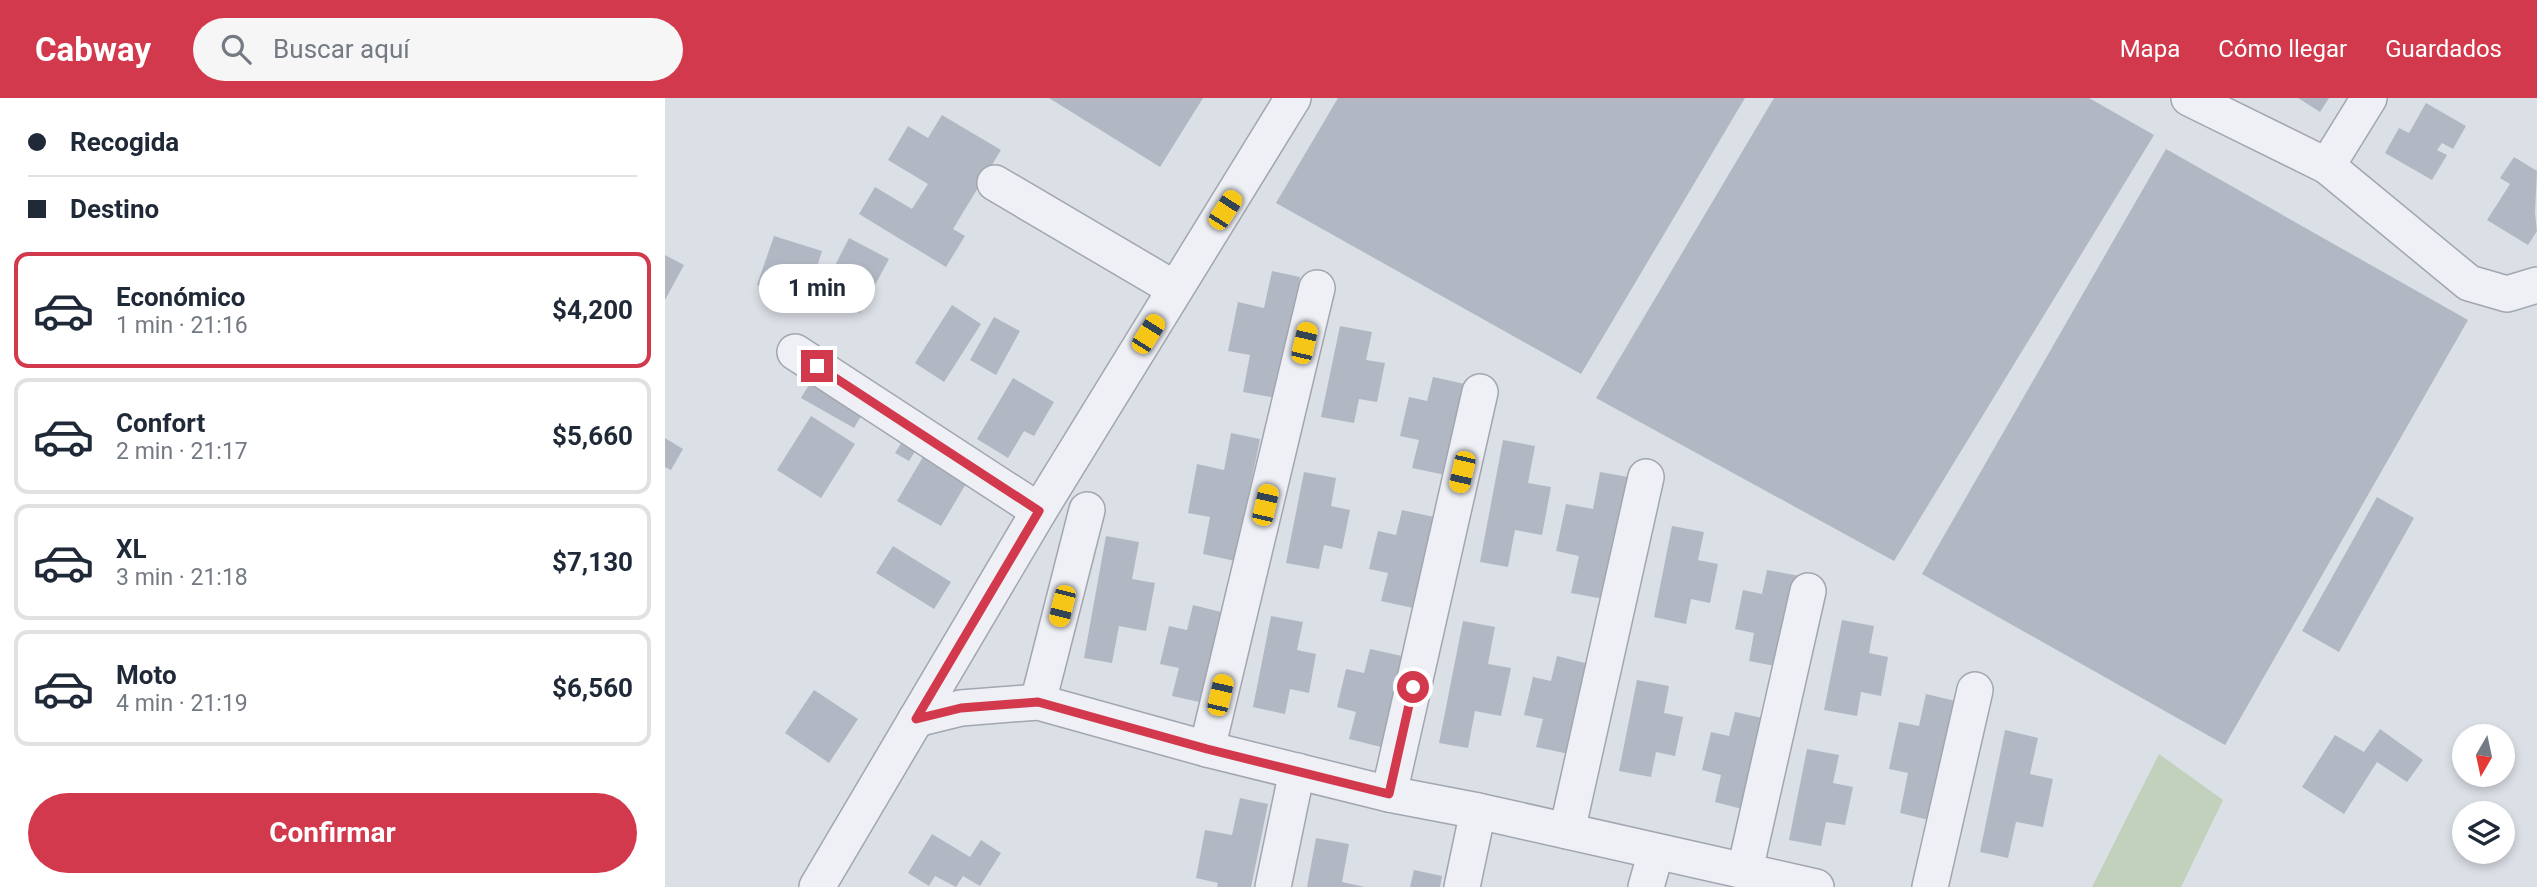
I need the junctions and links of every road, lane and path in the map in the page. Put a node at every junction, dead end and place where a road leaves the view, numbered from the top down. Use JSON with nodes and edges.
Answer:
{"nodes":[{"id":1,"x":1293,"y":98,"type":"edge"},
{"id":2,"x":2189,"y":98,"type":"edge"},
{"id":3,"x":2369,"y":98,"type":"edge"},
{"id":4,"x":2327,"y":166,"type":"junction"},
{"id":5,"x":995,"y":183,"type":"dead end"},
{"id":6,"x":2537,"y":285,"type":"edge"},
{"id":7,"x":1317,"y":288,"type":"dead end"},
{"id":8,"x":1175,"y":289,"type":"junction"},
{"id":9,"x":795,"y":352,"type":"dead end"},
{"id":10,"x":1480,"y":392,"type":"dead end"},
{"id":11,"x":1646,"y":477,"type":"dead end"},
{"id":12,"x":1087,"y":510,"type":"dead end"},
{"id":13,"x":1039,"y":511,"type":"junction"},
{"id":14,"x":1808,"y":591,"type":"dead end"},
{"id":15,"x":1975,"y":690,"type":"dead end"},
{"id":16,"x":1038,"y":702,"type":"junction"},
{"id":17,"x":916,"y":719,"type":"junction"},
{"id":18,"x":1207,"y":749,"type":"junction"},
{"id":19,"x":1297,"y":771,"type":"junction"},
{"id":20,"x":1389,"y":794,"type":"junction"},
{"id":21,"x":1478,"y":811,"type":"junction"},
{"id":22,"x":1567,"y":831,"type":"junction"},
{"id":23,"x":1656,"y":852,"type":"junction"},
{"id":24,"x":1745,"y":870,"type":"junction"},
{"id":25,"x":817,"y":887,"type":"edge"},
{"id":26,"x":1273,"y":887,"type":"edge"},
{"id":27,"x":1462,"y":887,"type":"edge"},
{"id":28,"x":1646,"y":887,"type":"edge"},
{"id":29,"x":1816,"y":887,"type":"edge"},
{"id":30,"x":1930,"y":887,"type":"edge"}],
"edges":[{"from":1,"to":8,"type":"street"},
{"from":2,"to":4,"type":"street"},
{"from":3,"to":4,"type":"street"},
{"from":4,"to":6,"type":"street"},
{"from":5,"to":8,"type":"street"},
{"from":7,"to":18,"type":"street"},
{"from":8,"to":13,"type":"street"},
{"from":9,"to":13,"type":"street"},
{"from":10,"to":20,"type":"street"},
{"from":11,"to":22,"type":"street"},
{"from":12,"to":16,"type":"street"},
{"from":13,"to":17,"type":"street"},
{"from":14,"to":24,"type":"street"},
{"from":15,"to":30,"type":"street"},
{"from":16,"to":17,"type":"street"},
{"from":16,"to":18,"type":"street"},
{"from":17,"to":25,"type":"street"},
{"from":18,"to":19,"type":"street"},
{"from":19,"to":20,"type":"street"},
{"from":19,"to":26,"type":"street"},
{"from":20,"to":21,"type":"street"},
{"from":21,"to":22,"type":"street"},
{"from":21,"to":27,"type":"street"},
{"from":22,"to":23,"type":"street"},
{"from":23,"to":24,"type":"street"},
{"from":23,"to":28,"type":"street"},
{"from":24,"to":29,"type":"street"}]}
